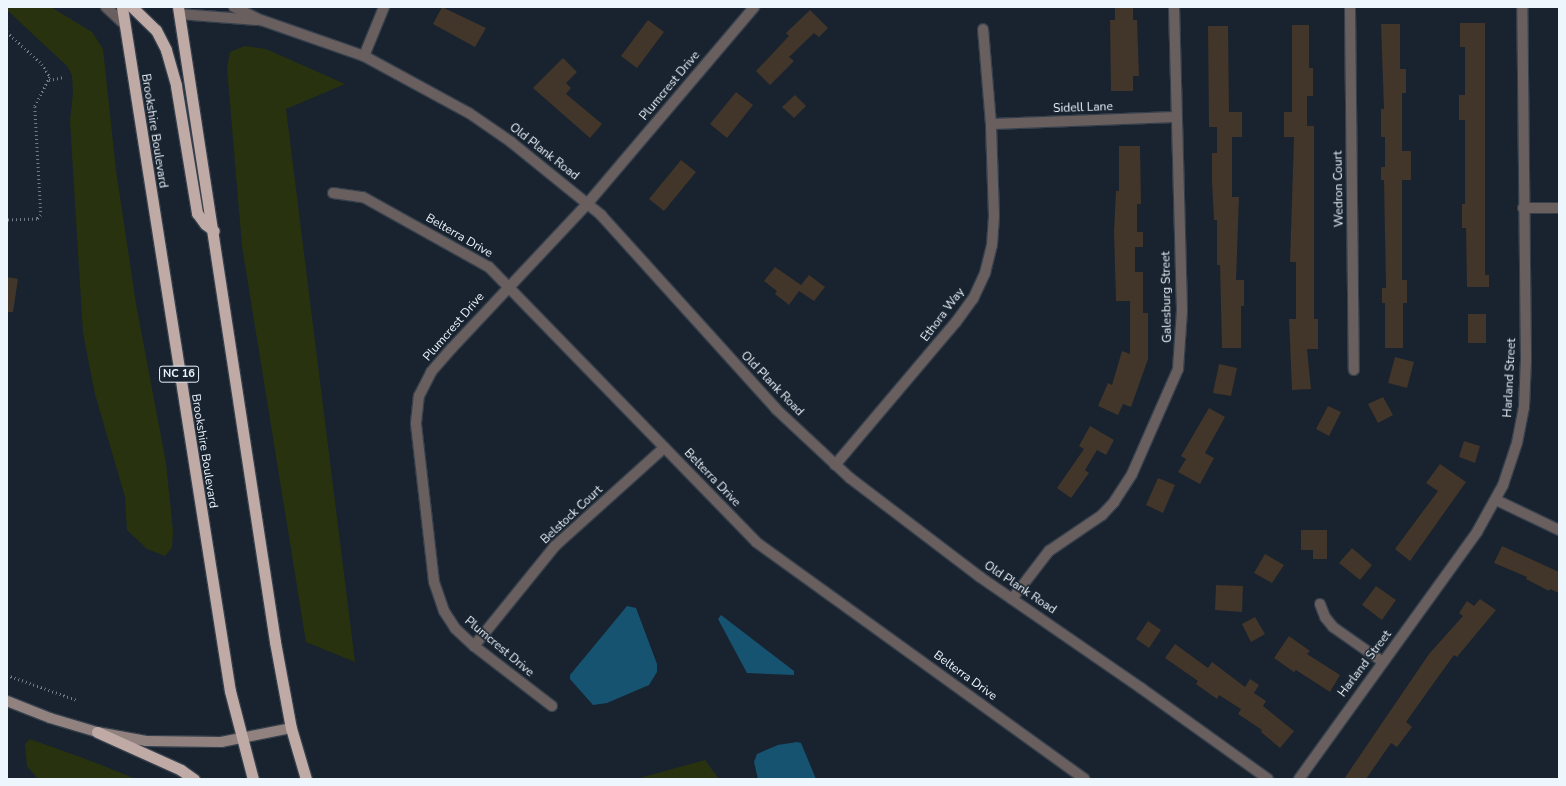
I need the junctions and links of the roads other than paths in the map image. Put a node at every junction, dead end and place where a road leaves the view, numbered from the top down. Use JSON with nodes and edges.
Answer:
{"nodes":[{"id":1,"x":106,"y":7,"type":"edge"},
{"id":2,"x":122,"y":7,"type":"edge"},
{"id":3,"x":132,"y":7,"type":"edge"},
{"id":4,"x":168,"y":7,"type":"edge"},
{"id":5,"x":234,"y":7,"type":"edge"},
{"id":6,"x":384,"y":7,"type":"edge"},
{"id":7,"x":754,"y":7,"type":"edge"},
{"id":8,"x":1174,"y":7,"type":"edge"},
{"id":9,"x":1350,"y":7,"type":"edge"},
{"id":10,"x":1522,"y":7,"type":"edge"},
{"id":11,"x":179,"y":11,"type":"edge"},
{"id":12,"x":261,"y":20,"type":"junction"},
{"id":13,"x":125,"y":25,"type":"junction"},
{"id":14,"x":983,"y":29,"type":"dead end"},
{"id":15,"x":364,"y":56,"type":"junction"},
{"id":16,"x":1176,"y":117,"type":"junction"},
{"id":17,"x":991,"y":124,"type":"junction"},
{"id":18,"x":333,"y":193,"type":"dead end"},
{"id":19,"x":588,"y":203,"type":"junction"},
{"id":20,"x":1524,"y":208,"type":"junction"},
{"id":21,"x":1559,"y":208,"type":"edge"},
{"id":22,"x":214,"y":231,"type":"junction"},
{"id":23,"x":508,"y":285,"type":"junction"},
{"id":24,"x":1354,"y":370,"type":"dead end"},
{"id":25,"x":664,"y":448,"type":"junction"},
{"id":26,"x":835,"y":465,"type":"junction"},
{"id":27,"x":1496,"y":500,"type":"junction"},
{"id":28,"x":1559,"y":530,"type":"edge"},
{"id":29,"x":1012,"y":599,"type":"junction"},
{"id":30,"x":1320,"y":604,"type":"dead end"},
{"id":31,"x":474,"y":646,"type":"junction"},
{"id":32,"x":1383,"y":662,"type":"junction"},
{"id":33,"x":7,"y":701,"type":"edge"},
{"id":34,"x":552,"y":706,"type":"dead end"},
{"id":35,"x":291,"y":728,"type":"junction"},
{"id":36,"x":97,"y":732,"type":"junction"},
{"id":37,"x":242,"y":739,"type":"junction"},
{"id":38,"x":194,"y":779,"type":"edge"},
{"id":39,"x":253,"y":779,"type":"edge"},
{"id":40,"x":306,"y":779,"type":"edge"},
{"id":41,"x":1085,"y":779,"type":"edge"},
{"id":42,"x":1268,"y":779,"type":"edge"},
{"id":43,"x":1299,"y":779,"type":"edge"}],
"edges":[{"from":1,"to":13,"type":"street"},
{"from":2,"to":13,"type":"highway","name":"Brookshire Boulevard","number":"NC 16"},
{"from":3,"to":22,"type":"highway"},
{"from":4,"to":11,"type":"highway"},
{"from":5,"to":12,"type":"street","name":"Old Plank Road"},
{"from":6,"to":15,"type":"street"},
{"from":7,"to":19,"type":"street","name":"Plumcrest Drive"},
{"from":8,"to":16,"type":"street","name":"Galesburg Street"},
{"from":9,"to":24,"type":"street","name":"Wedron Court"},
{"from":10,"to":20,"type":"street","name":"Harland Street"},
{"from":11,"to":12,"type":"street","name":"Old Plank Road"},
{"from":11,"to":22,"type":"highway"},
{"from":12,"to":15,"type":"street","name":"Old Plank Road"},
{"from":13,"to":37,"type":"highway","name":"Brookshire Boulevard","number":"NC 16"},
{"from":14,"to":17,"type":"street","name":"Ethora Way"},
{"from":15,"to":19,"type":"street","name":"Old Plank Road"},
{"from":16,"to":17,"type":"street","name":"Sidell Lane"},
{"from":16,"to":29,"type":"street","name":"Galesburg Street"},
{"from":17,"to":26,"type":"street","name":"Ethora Way"},
{"from":18,"to":23,"type":"street","name":"Belterra Drive"},
{"from":19,"to":23,"type":"street","name":"Plumcrest Drive"},
{"from":19,"to":26,"type":"street","name":"Old Plank Road"},
{"from":20,"to":21,"type":"street"},
{"from":20,"to":27,"type":"street","name":"Harland Street"},
{"from":22,"to":35,"type":"highway"},
{"from":23,"to":25,"type":"street","name":"Belterra Drive"},
{"from":23,"to":31,"type":"street","name":"Plumcrest Drive"},
{"from":25,"to":31,"type":"street","name":"Belstock Court"},
{"from":25,"to":41,"type":"street","name":"Belterra Drive"},
{"from":26,"to":29,"type":"street","name":"Old Plank Road"},
{"from":27,"to":28,"type":"street"},
{"from":27,"to":32,"type":"street","name":"Harland Street"},
{"from":29,"to":42,"type":"street","name":"Old Plank Road"},
{"from":30,"to":32,"type":"street"},
{"from":31,"to":34,"type":"street","name":"Plumcrest Drive"},
{"from":32,"to":43,"type":"street","name":"Harland Street"},
{"from":33,"to":36,"type":"main road"},
{"from":35,"to":37,"type":"main road"},
{"from":35,"to":40,"type":"highway"},
{"from":36,"to":37,"type":"main road"},
{"from":36,"to":38,"type":"highway"},
{"from":37,"to":39,"type":"highway","name":"Brookshire Boulevard","number":"NC 16"}]}
